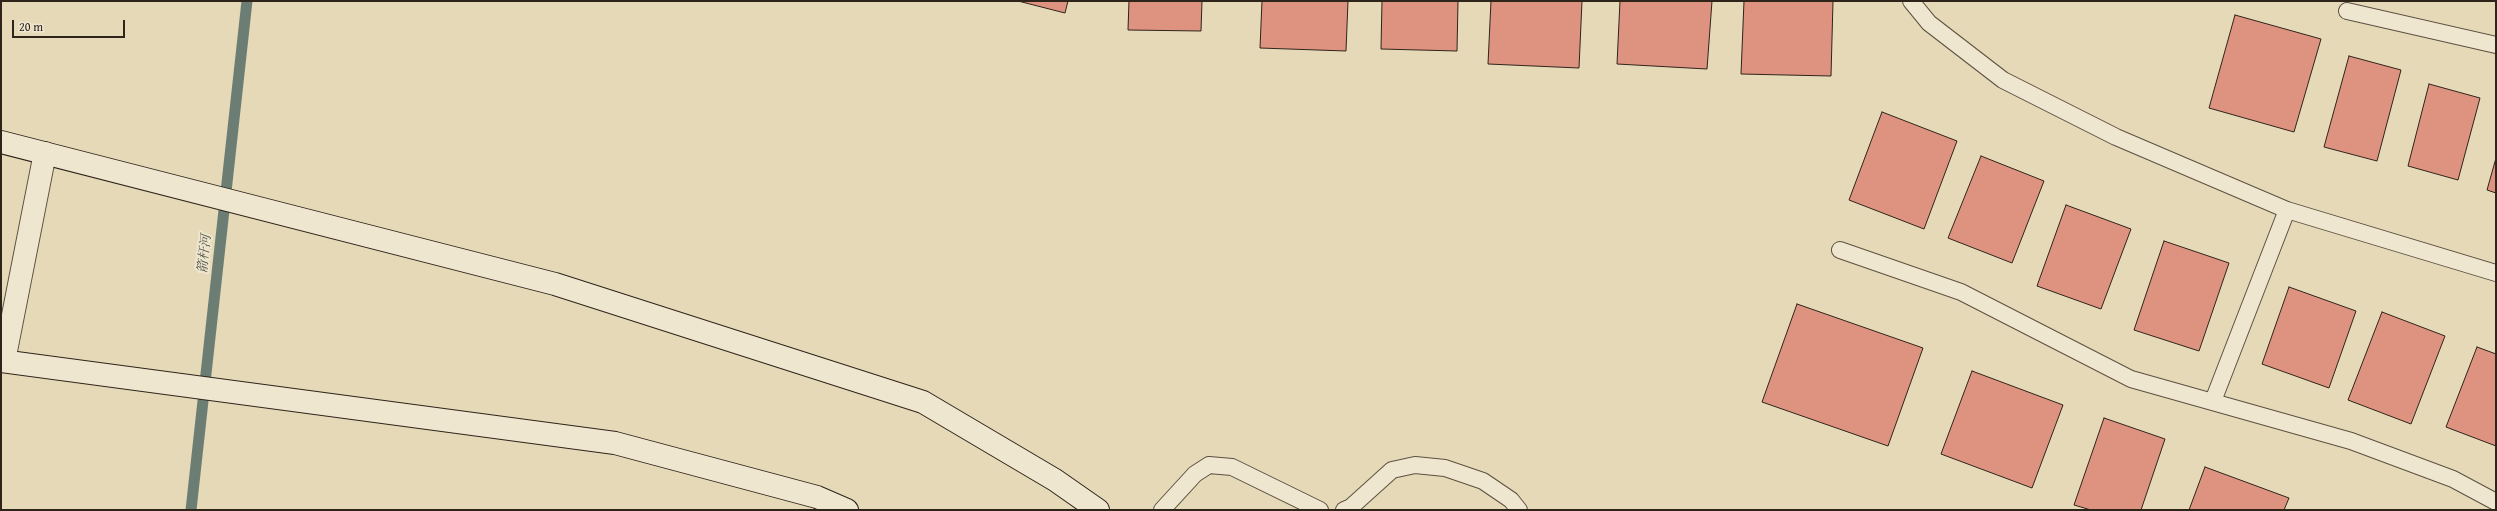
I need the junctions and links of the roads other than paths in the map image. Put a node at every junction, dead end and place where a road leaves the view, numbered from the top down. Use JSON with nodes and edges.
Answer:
{"nodes":[{"id":1,"x":1911,"y":1,"type":"edge"},
{"id":2,"x":2347,"y":11,"type":"dead end"},
{"id":3,"x":2496,"y":45,"type":"edge"},
{"id":4,"x":1,"y":142,"type":"edge"},
{"id":5,"x":45,"y":153,"type":"junction"},
{"id":6,"x":2287,"y":210,"type":"junction"},
{"id":7,"x":1840,"y":250,"type":"dead end"},
{"id":8,"x":2496,"y":274,"type":"edge"},
{"id":9,"x":2,"y":361,"type":"edge"},
{"id":10,"x":2213,"y":401,"type":"junction"},
{"id":11,"x":2496,"y":502,"type":"edge"},
{"id":12,"x":847,"y":510,"type":"edge"},
{"id":13,"x":1098,"y":510,"type":"edge"},
{"id":14,"x":1162,"y":510,"type":"edge"},
{"id":15,"x":1320,"y":510,"type":"edge"},
{"id":16,"x":1344,"y":510,"type":"edge"},
{"id":17,"x":1519,"y":510,"type":"edge"}],
"edges":[{"from":1,"to":6,"type":"lane"},
{"from":2,"to":3,"type":"lane"},
{"from":4,"to":5,"type":"main road"},
{"from":5,"to":9,"type":"main road"},
{"from":5,"to":13,"type":"main road"},
{"from":6,"to":8,"type":"lane"},
{"from":6,"to":10,"type":"lane"},
{"from":7,"to":10,"type":"lane"},
{"from":9,"to":12,"type":"main road"},
{"from":10,"to":11,"type":"lane"},
{"from":14,"to":15,"type":"lane"},
{"from":16,"to":17,"type":"lane"}]}
